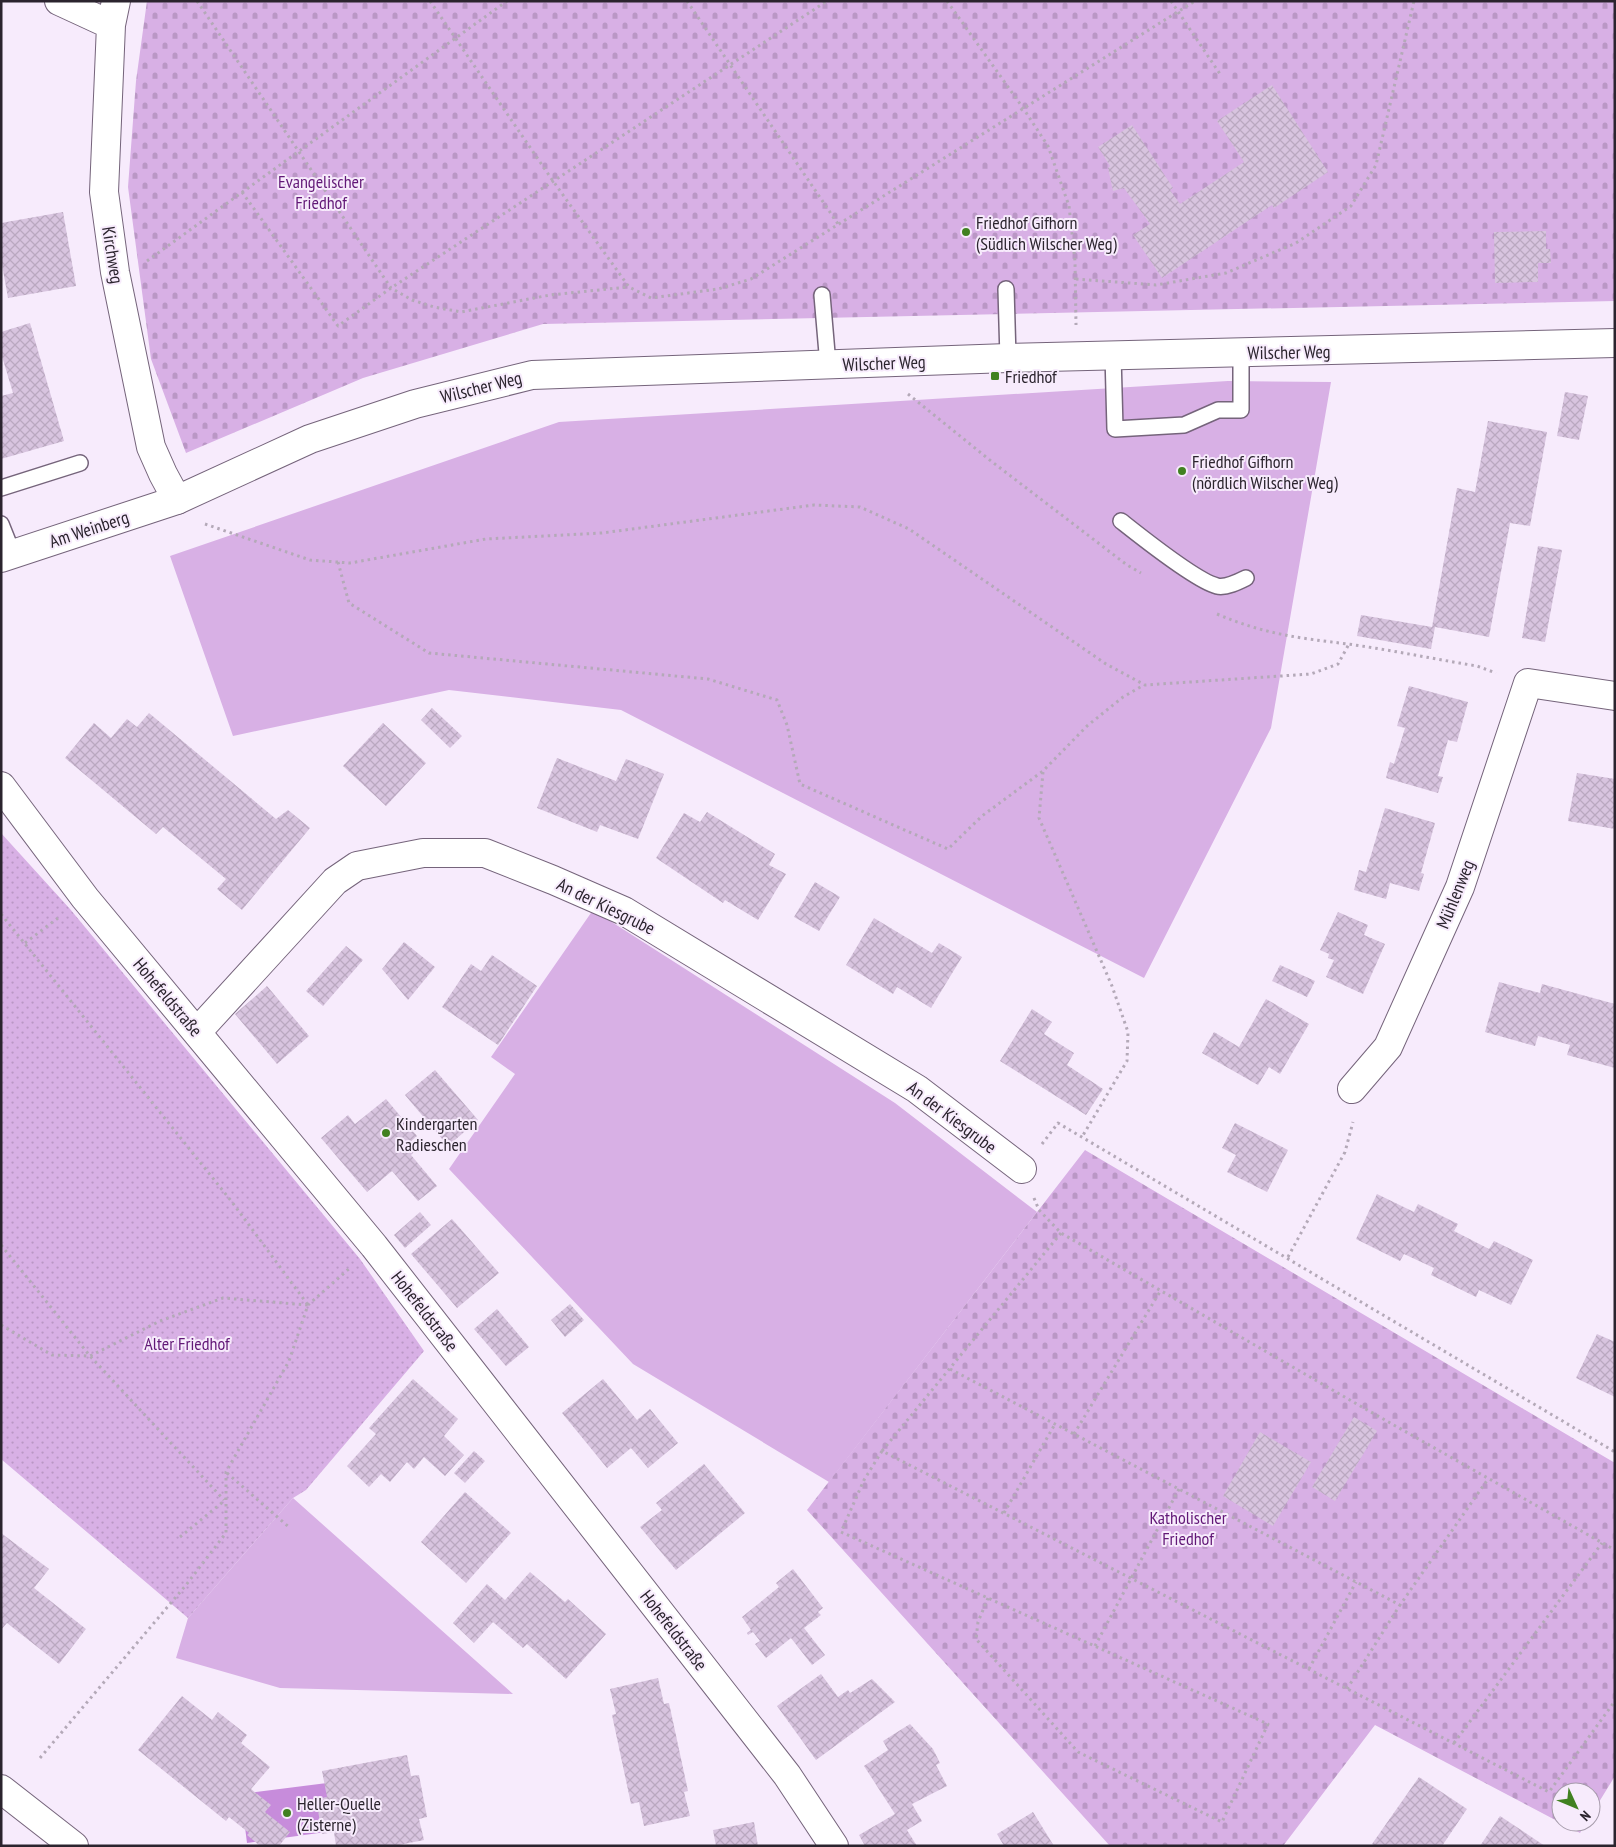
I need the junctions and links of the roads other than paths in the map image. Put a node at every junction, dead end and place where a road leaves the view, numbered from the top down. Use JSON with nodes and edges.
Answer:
{"nodes":[{"id":1,"x":59,"y":1,"type":"edge"},
{"id":2,"x":114,"y":13,"type":"edge"},
{"id":3,"x":1006,"y":289,"type":"dead end"},
{"id":4,"x":822,"y":295,"type":"dead end"},
{"id":5,"x":1615,"y":343,"type":"edge"},
{"id":6,"x":1241,"y":353,"type":"junction"},
{"id":7,"x":1113,"y":355,"type":"junction"},
{"id":8,"x":1008,"y":358,"type":"junction"},
{"id":9,"x":828,"y":365,"type":"junction"},
{"id":10,"x":80,"y":463,"type":"dead end"},
{"id":11,"x":1,"y":488,"type":"edge"},
{"id":12,"x":177,"y":500,"type":"junction"},
{"id":13,"x":1121,"y":521,"type":"dead end"},
{"id":14,"x":1,"y":524,"type":"edge"},
{"id":15,"x":7,"y":556,"type":"edge"},
{"id":16,"x":1246,"y":578,"type":"dead end"},
{"id":17,"x":1615,"y":696,"type":"edge"},
{"id":18,"x":1,"y":786,"type":"edge"},
{"id":19,"x":197,"y":1032,"type":"junction"},
{"id":20,"x":1352,"y":1088,"type":"road end"},
{"id":21,"x":1022,"y":1170,"type":"road end"},
{"id":22,"x":1,"y":1789,"type":"edge"},
{"id":23,"x":74,"y":1846,"type":"edge"},
{"id":24,"x":834,"y":1846,"type":"edge"}],
"edges":[{"from":1,"to":2,"type":"street"},
{"from":2,"to":12,"type":"street","name":"Kirchweg"},
{"from":3,"to":8,"type":"lane"},
{"from":4,"to":9,"type":"lane"},
{"from":5,"to":6,"type":"street","name":"Wilscher Weg"},
{"from":6,"to":7,"type":"street","name":"Wilscher Weg"},
{"from":6,"to":7,"type":"lane"},
{"from":7,"to":8,"type":"street","name":"Wilscher Weg"},
{"from":8,"to":9,"type":"street","name":"Wilscher Weg"},
{"from":9,"to":12,"type":"street","name":"Wilscher Weg"},
{"from":10,"to":11,"type":"lane"},
{"from":12,"to":15,"type":"street","name":"Am Weinberg"},
{"from":13,"to":16,"type":"lane"},
{"from":14,"to":15,"type":"lane"},
{"from":17,"to":20,"type":"street","name":"Mühlenweg"},
{"from":18,"to":19,"type":"street","name":"Hohefeldstraße"},
{"from":19,"to":21,"type":"street","name":"An der Kiesgrube"},
{"from":19,"to":24,"type":"street","name":"Hohefeldstraße"},
{"from":22,"to":23,"type":"street"}]}
